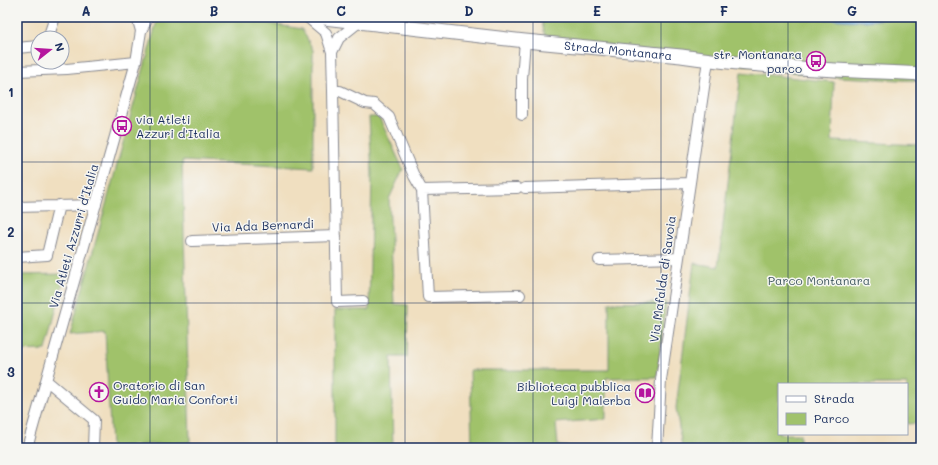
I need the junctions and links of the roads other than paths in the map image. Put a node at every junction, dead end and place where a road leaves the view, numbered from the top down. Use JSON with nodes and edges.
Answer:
{"nodes":[{"id":1,"x":55,"y":17,"type":"edge"},
{"id":2,"x":137,"y":17,"type":"edge"},
{"id":3,"x":148,"y":17,"type":"edge"},
{"id":4,"x":307,"y":17,"type":"edge"},
{"id":5,"x":315,"y":17,"type":"edge"},
{"id":6,"x":334,"y":19,"type":"junction"},
{"id":7,"x":359,"y":22,"type":"junction"},
{"id":8,"x":51,"y":30,"type":"edge"},
{"id":9,"x":141,"y":31,"type":"junction"},
{"id":10,"x":326,"y":33,"type":"junction"},
{"id":11,"x":338,"y":38,"type":"junction"},
{"id":12,"x":525,"y":41,"type":"junction"},
{"id":13,"x":30,"y":47,"type":"edge"},
{"id":14,"x":17,"y":48,"type":"edge"},
{"id":15,"x":332,"y":52,"type":"junction"},
{"id":16,"x":708,"y":60,"type":"junction"},
{"id":17,"x":136,"y":62,"type":"junction"},
{"id":18,"x":17,"y":71,"type":"edge"},
{"id":19,"x":921,"y":74,"type":"edge"},
{"id":20,"x":333,"y":92,"type":"junction"},
{"id":21,"x":522,"y":115,"type":"dead end"},
{"id":22,"x":690,"y":182,"type":"junction"},
{"id":23,"x":422,"y":190,"type":"junction"},
{"id":24,"x":59,"y":205,"type":"junction"},
{"id":25,"x":96,"y":205,"type":"junction"},
{"id":26,"x":17,"y":207,"type":"edge"},
{"id":27,"x":336,"y":236,"type":"junction"},
{"id":28,"x":192,"y":241,"type":"dead end"},
{"id":29,"x":17,"y":257,"type":"edge"},
{"id":30,"x":679,"y":258,"type":"junction"},
{"id":31,"x":599,"y":260,"type":"dead end"},
{"id":32,"x":520,"y":295,"type":"dead end"},
{"id":33,"x":363,"y":301,"type":"dead end"},
{"id":34,"x":47,"y":381,"type":"junction"},
{"id":35,"x":27,"y":448,"type":"edge"},
{"id":36,"x":93,"y":448,"type":"edge"},
{"id":37,"x":657,"y":448,"type":"edge"}],
"edges":[{"from":1,"to":8,"type":"street"},
{"from":2,"to":9,"type":"street","name":"Via Atleti Azzurri d'Italia"},
{"from":3,"to":9,"type":"street","name":"Via Atleti Azzurri d'Italia"},
{"from":4,"to":10,"type":"street"},
{"from":5,"to":6,"type":"street","name":"Strada Montanara"},
{"from":6,"to":7,"type":"street","name":"Strada Montanara"},
{"from":6,"to":10,"type":"street"},
{"from":6,"to":11,"type":"street"},
{"from":7,"to":11,"type":"street"},
{"from":7,"to":12,"type":"street","name":"Strada Montanara"},
{"from":9,"to":17,"type":"street","name":"Via Atleti Azzurri d'Italia"},
{"from":10,"to":15,"type":"street"},
{"from":11,"to":15,"type":"street"},
{"from":12,"to":16,"type":"street","name":"Strada Montanara"},
{"from":12,"to":21,"type":"street"},
{"from":13,"to":14,"type":"street"},
{"from":15,"to":20,"type":"street"},
{"from":16,"to":19,"type":"street","name":"Strada Montanara"},
{"from":16,"to":22,"type":"street","name":"Via Mafalda di Savoia"},
{"from":17,"to":18,"type":"street"},
{"from":17,"to":25,"type":"street","name":"Via Atleti Azzurri d'Italia"},
{"from":20,"to":23,"type":"street"},
{"from":20,"to":27,"type":"street"},
{"from":22,"to":23,"type":"street"},
{"from":22,"to":30,"type":"street","name":"Via Mafalda di Savoia"},
{"from":23,"to":32,"type":"street"},
{"from":24,"to":25,"type":"street"},
{"from":24,"to":26,"type":"street"},
{"from":24,"to":29,"type":"street"},
{"from":25,"to":34,"type":"street","name":"Via Atleti Azzurri d'Italia"},
{"from":27,"to":28,"type":"street","name":"Via Ada Bernardi"},
{"from":27,"to":33,"type":"street"},
{"from":30,"to":31,"type":"street"},
{"from":30,"to":37,"type":"street","name":"Via Mafalda di Savoia"},
{"from":34,"to":35,"type":"street","name":"Via Atleti Azzurri d'Italia"},
{"from":34,"to":36,"type":"street"}]}
